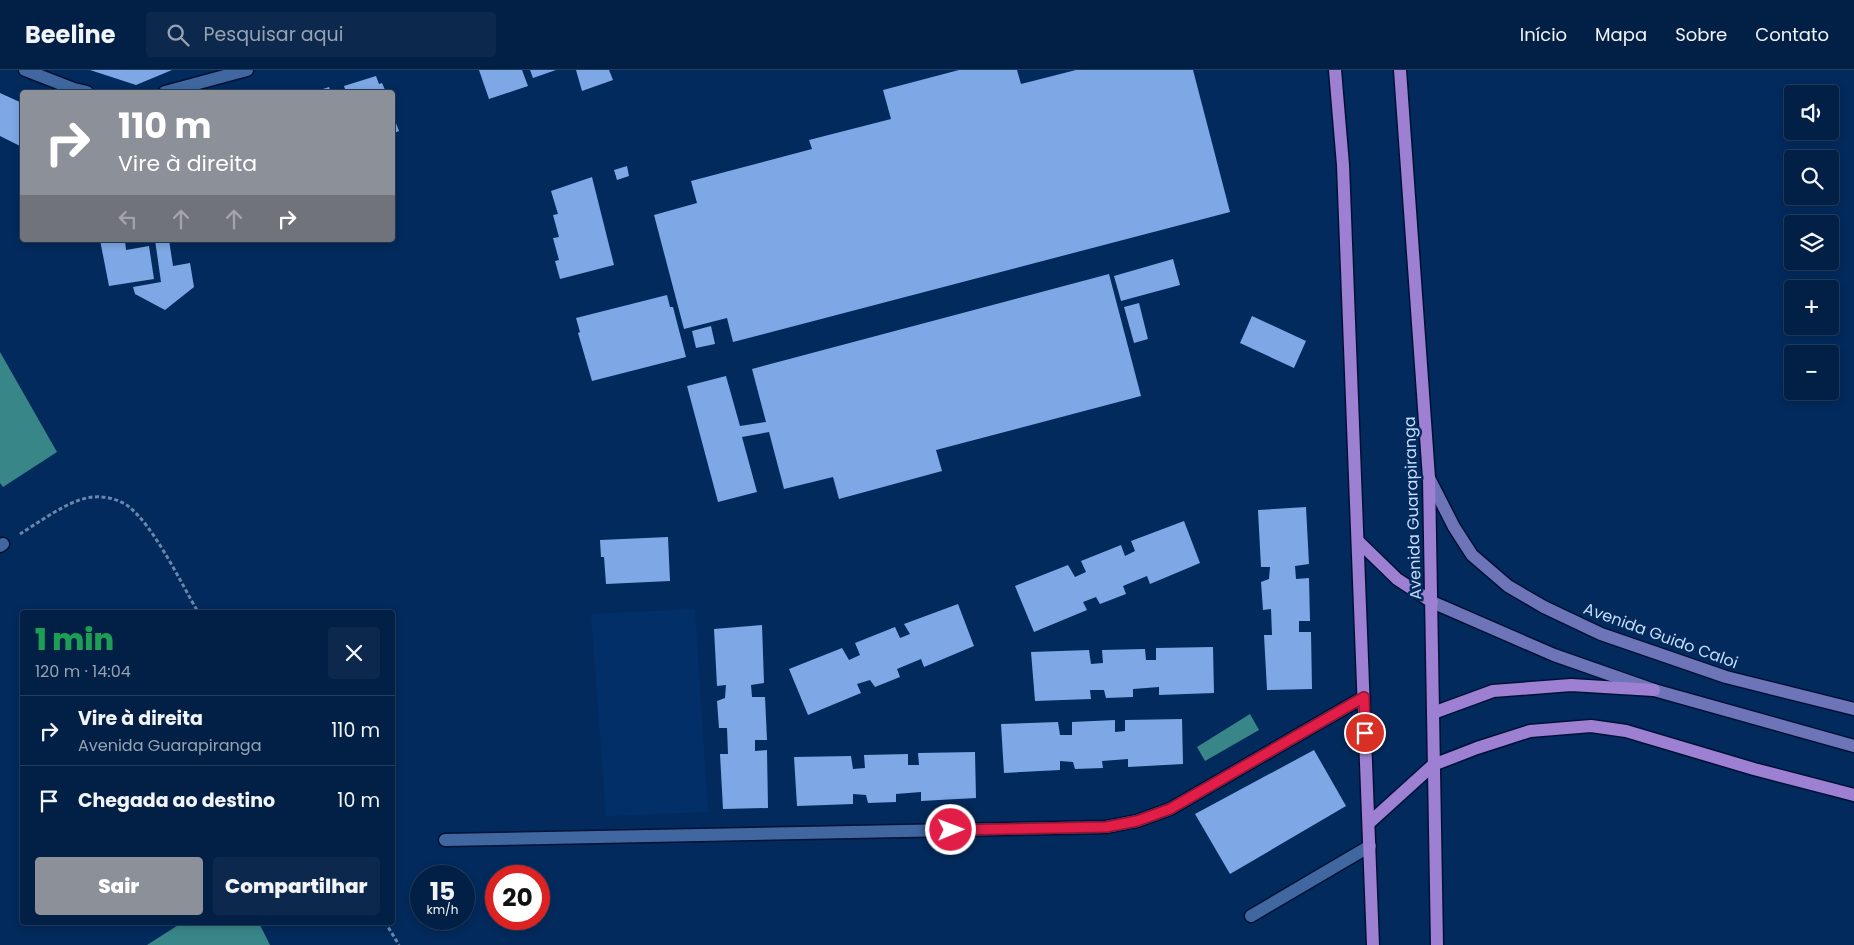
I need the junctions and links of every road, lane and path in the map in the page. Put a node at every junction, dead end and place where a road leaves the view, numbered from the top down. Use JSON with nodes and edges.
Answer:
{"nodes":[{"id":1,"x":25,"y":70,"type":"edge"},
{"id":2,"x":247,"y":70,"type":"edge"},
{"id":3,"x":1335,"y":70,"type":"edge"},
{"id":4,"x":1400,"y":70,"type":"edge"},
{"id":5,"x":78,"y":90,"type":"edge"},
{"id":6,"x":172,"y":90,"type":"edge"},
{"id":7,"x":1428,"y":478,"type":"junction"},
{"id":8,"x":1358,"y":541,"type":"junction"},
{"id":9,"x":1,"y":545,"type":"edge"},
{"id":10,"x":1432,"y":602,"type":"junction"},
{"id":11,"x":197,"y":610,"type":"edge"},
{"id":12,"x":1654,"y":690,"type":"junction"},
{"id":13,"x":1364,"y":697,"type":"junction"},
{"id":14,"x":1854,"y":709,"type":"edge"},
{"id":15,"x":1432,"y":713,"type":"junction"},
{"id":16,"x":1854,"y":746,"type":"edge"},
{"id":17,"x":1433,"y":765,"type":"junction"},
{"id":18,"x":1854,"y":795,"type":"edge"},
{"id":19,"x":1369,"y":823,"type":"junction"},
{"id":20,"x":445,"y":840,"type":"dead end"},
{"id":21,"x":1370,"y":846,"type":"junction"},
{"id":22,"x":1251,"y":916,"type":"dead end"},
{"id":23,"x":386,"y":925,"type":"edge"},
{"id":24,"x":399,"y":945,"type":"edge"},
{"id":25,"x":1373,"y":945,"type":"edge"},
{"id":26,"x":1437,"y":945,"type":"edge"}],
"edges":[{"from":1,"to":5,"type":"street"},
{"from":2,"to":6,"type":"street"},
{"from":3,"to":8,"type":"main road"},
{"from":4,"to":7,"type":"main road","name":"Avenida Guarapiranga"},
{"from":7,"to":10,"type":"main road","name":"Avenida Guarapiranga"},
{"from":7,"to":14,"type":"main road","name":"Avenida Guido Caloi"},
{"from":8,"to":10,"type":"main road"},
{"from":8,"to":13,"type":"main road"},
{"from":9,"to":11,"type":"path"},
{"from":10,"to":12,"type":"main road"},
{"from":10,"to":15,"type":"main road","name":"Avenida Guarapiranga"},
{"from":12,"to":15,"type":"main road"},
{"from":12,"to":16,"type":"main road"},
{"from":13,"to":19,"type":"main road"},
{"from":13,"to":20,"type":"street"},
{"from":15,"to":17,"type":"main road","name":"Avenida Guarapiranga"},
{"from":17,"to":18,"type":"main road"},
{"from":17,"to":19,"type":"main road"},
{"from":17,"to":26,"type":"main road","name":"Avenida Guarapiranga"},
{"from":19,"to":21,"type":"main road"},
{"from":21,"to":22,"type":"street"},
{"from":21,"to":25,"type":"main road"},
{"from":23,"to":24,"type":"path"}]}
